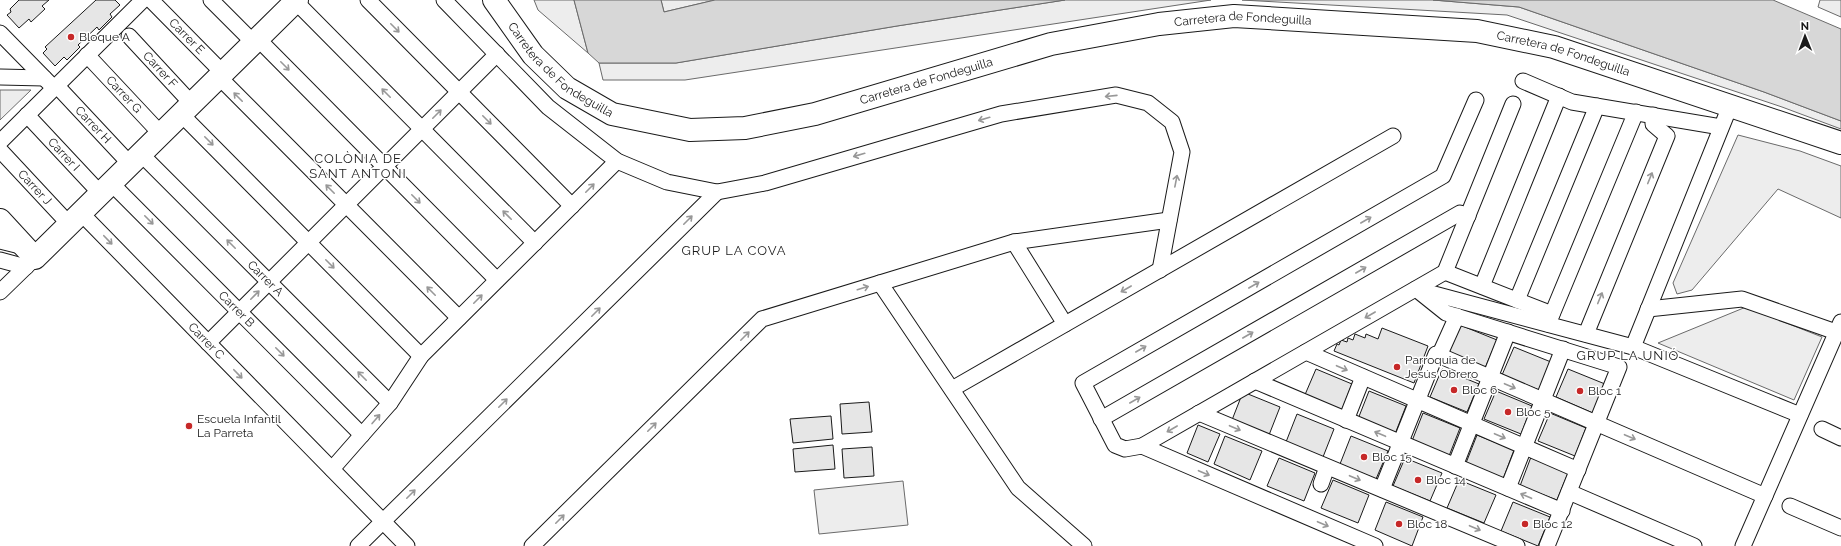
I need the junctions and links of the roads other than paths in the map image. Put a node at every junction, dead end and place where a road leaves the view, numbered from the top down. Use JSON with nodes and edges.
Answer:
{"nodes":[{"id":1,"x":143,"y":0,"type":"edge"},
{"id":2,"x":151,"y":0,"type":"edge"},
{"id":3,"x":211,"y":0,"type":"edge"},
{"id":4,"x":368,"y":0,"type":"edge"},
{"id":5,"x":444,"y":0,"type":"edge"},
{"id":6,"x":494,"y":0,"type":"edge"},
{"id":7,"x":512,"y":0,"type":"edge"},
{"id":8,"x":297,"y":1,"type":"edge"},
{"id":9,"x":0,"y":33,"type":"edge"},
{"id":10,"x":128,"y":36,"type":"dead end"},
{"id":11,"x":256,"y":41,"type":"junction"},
{"id":12,"x":497,"y":54,"type":"junction"},
{"id":13,"x":88,"y":55,"type":"junction"},
{"id":14,"x":221,"y":75,"type":"junction"},
{"id":15,"x":0,"y":77,"type":"edge"},
{"id":16,"x":1523,"y":81,"type":"dead end"},
{"id":17,"x":52,"y":84,"type":"junction"},
{"id":18,"x":459,"y":92,"type":"junction"},
{"id":19,"x":1559,"y":96,"type":"junction"},
{"id":20,"x":1476,"y":100,"type":"dead end"},
{"id":21,"x":1513,"y":104,"type":"dead end"},
{"id":22,"x":1597,"y":106,"type":"junction"},
{"id":23,"x":1730,"y":106,"type":"junction"},
{"id":24,"x":187,"y":109,"type":"junction"},
{"id":25,"x":1636,"y":112,"type":"junction"},
{"id":26,"x":27,"y":115,"type":"junction"},
{"id":27,"x":1653,"y":115,"type":"junction"},
{"id":28,"x":641,"y":119,"type":"junction"},
{"id":29,"x":1721,"y":127,"type":"junction"},
{"id":30,"x":422,"y":129,"type":"junction"},
{"id":31,"x":161,"y":134,"type":"junction"},
{"id":32,"x":1393,"y":136,"type":"dead end"},
{"id":33,"x":0,"y":142,"type":"edge"},
{"id":34,"x":1841,"y":143,"type":"edge"},
{"id":35,"x":0,"y":150,"type":"edge"},
{"id":36,"x":135,"y":159,"type":"junction"},
{"id":37,"x":617,"y":161,"type":"junction"},
{"id":38,"x":384,"y":166,"type":"junction"},
{"id":39,"x":106,"y":188,"type":"junction"},
{"id":40,"x":717,"y":192,"type":"junction"},
{"id":41,"x":346,"y":205,"type":"junction"},
{"id":42,"x":572,"y":206,"type":"junction"},
{"id":43,"x":1468,"y":216,"type":"junction"},
{"id":44,"x":75,"y":218,"type":"junction"},
{"id":45,"x":0,"y":220,"type":"edge"},
{"id":46,"x":1169,"y":220,"type":"junction"},
{"id":47,"x":0,"y":241,"type":"edge"},
{"id":48,"x":309,"y":242,"type":"junction"},
{"id":49,"x":1014,"y":242,"type":"junction"},
{"id":50,"x":535,"y":243,"type":"junction"},
{"id":51,"x":28,"y":257,"type":"junction"},
{"id":52,"x":0,"y":260,"type":"edge"},
{"id":53,"x":1160,"y":270,"type":"junction"},
{"id":54,"x":1445,"y":272,"type":"junction"},
{"id":55,"x":497,"y":280,"type":"junction"},
{"id":56,"x":269,"y":282,"type":"junction"},
{"id":57,"x":880,"y":283,"type":"junction"},
{"id":58,"x":1482,"y":286,"type":"junction"},
{"id":59,"x":1416,"y":289,"type":"junction"},
{"id":60,"x":0,"y":292,"type":"edge"},
{"id":61,"x":1517,"y":300,"type":"junction"},
{"id":62,"x":1648,"y":309,"type":"junction"},
{"id":63,"x":239,"y":312,"type":"junction"},
{"id":64,"x":1457,"y":316,"type":"junction"},
{"id":65,"x":459,"y":318,"type":"junction"},
{"id":66,"x":1550,"y":319,"type":"junction"},
{"id":67,"x":1065,"y":324,"type":"junction"},
{"id":68,"x":1839,"y":327,"type":"edge"},
{"id":69,"x":1508,"y":332,"type":"junction"},
{"id":70,"x":1586,"y":334,"type":"junction"},
{"id":71,"x":208,"y":343,"type":"junction"},
{"id":72,"x":1633,"y":347,"type":"junction"},
{"id":73,"x":1563,"y":349,"type":"junction"},
{"id":74,"x":1306,"y":352,"type":"junction"},
{"id":75,"x":421,"y":356,"type":"junction"},
{"id":76,"x":1439,"y":356,"type":"junction"},
{"id":77,"x":1363,"y":377,"type":"junction"},
{"id":78,"x":1490,"y":378,"type":"junction"},
{"id":79,"x":1255,"y":381,"type":"junction"},
{"id":80,"x":952,"y":389,"type":"junction"},
{"id":81,"x":1417,"y":400,"type":"junction"},
{"id":82,"x":1542,"y":400,"type":"junction"},
{"id":83,"x":390,"y":403,"type":"junction"},
{"id":84,"x":1199,"y":413,"type":"junction"},
{"id":85,"x":1800,"y":415,"type":"junction"},
{"id":86,"x":1101,"y":419,"type":"junction"},
{"id":87,"x":1346,"y":420,"type":"junction"},
{"id":88,"x":1597,"y":423,"type":"junction"},
{"id":89,"x":1472,"y":424,"type":"junction"},
{"id":90,"x":1822,"y":429,"type":"dead end"},
{"id":91,"x":362,"y":435,"type":"junction"},
{"id":92,"x":1841,"y":438,"type":"edge"},
{"id":93,"x":1400,"y":443,"type":"junction"},
{"id":94,"x":1142,"y":446,"type":"junction"},
{"id":95,"x":1524,"y":446,"type":"junction"},
{"id":96,"x":1455,"y":466,"type":"junction"},
{"id":97,"x":1328,"y":467,"type":"junction"},
{"id":98,"x":332,"y":469,"type":"junction"},
{"id":99,"x":1578,"y":470,"type":"junction"},
{"id":100,"x":1321,"y":484,"type":"dead end"},
{"id":101,"x":1508,"y":488,"type":"junction"},
{"id":102,"x":1382,"y":489,"type":"junction"},
{"id":103,"x":1569,"y":492,"type":"junction"},
{"id":104,"x":1765,"y":496,"type":"junction"},
{"id":105,"x":1790,"y":506,"type":"dead end"},
{"id":106,"x":1562,"y":511,"type":"junction"},
{"id":107,"x":383,"y":522,"type":"junction"},
{"id":108,"x":1841,"y":528,"type":"edge"},
{"id":109,"x":358,"y":546,"type":"edge"},
{"id":110,"x":407,"y":546,"type":"edge"},
{"id":111,"x":532,"y":546,"type":"edge"},
{"id":112,"x":1084,"y":546,"type":"edge"},
{"id":113,"x":1375,"y":546,"type":"edge"},
{"id":114,"x":1517,"y":546,"type":"edge"},
{"id":115,"x":1547,"y":546,"type":"edge"},
{"id":116,"x":1694,"y":546,"type":"edge"},
{"id":117,"x":1743,"y":546,"type":"edge"}],
"edges":[{"from":1,"to":13,"type":"street"},
{"from":2,"to":14,"type":"street","name":"Carrer E"},
{"from":3,"to":11,"type":"street"},
{"from":4,"to":18,"type":"street","one_way":true},
{"from":5,"to":12,"type":"street"},
{"from":6,"to":28,"type":"main road","name":"Carretera de Fondeguilla"},
{"from":7,"to":28,"type":"main road","name":"Carretera de Fondeguilla"},
{"from":8,"to":11,"type":"main road"},
{"from":30,"to":8,"type":"street","one_way":true},
{"from":9,"to":17,"type":"street","name":"Carrer H"},
{"from":10,"to":24,"type":"street","name":"Carrer F"},
{"from":11,"to":14,"type":"main road"},
{"from":11,"to":38,"type":"street","one_way":true},
{"from":12,"to":18,"type":"street"},
{"from":12,"to":37,"type":"street"},
{"from":13,"to":17,"type":"street"},
{"from":13,"to":31,"type":"street","name":"Carrer G"},
{"from":14,"to":24,"type":"main road"},
{"from":41,"to":14,"type":"street","name":"Carrer E","one_way":true},
{"from":15,"to":17,"type":"street"},
{"from":16,"to":19,"type":"street"},
{"from":17,"to":26,"type":"street"},
{"from":17,"to":36,"type":"street","name":"Carrer H"},
{"from":30,"to":18,"type":"street","one_way":true},
{"from":18,"to":42,"type":"street","one_way":true},
{"from":19,"to":22,"type":"street"},
{"from":19,"to":58,"type":"street"},
{"from":86,"to":20,"type":"street","one_way":true},
{"from":21,"to":43,"type":"street"},
{"from":22,"to":25,"type":"street"},
{"from":22,"to":61,"type":"street"},
{"from":23,"to":28,"type":"main road","name":"Carretera de Fondeguilla"},
{"from":23,"to":29,"type":"street"},
{"from":23,"to":34,"type":"main road","name":"Carretera de Fondeguilla"},
{"from":24,"to":31,"type":"main road"},
{"from":24,"to":48,"type":"street","name":"Carrer F","one_way":true},
{"from":25,"to":27,"type":"street"},
{"from":25,"to":66,"type":"street"},
{"from":26,"to":33,"type":"street"},
{"from":26,"to":39,"type":"street","name":"Carrer I"},
{"from":27,"to":29,"type":"street"},
{"from":70,"to":27,"type":"street","one_way":true},
{"from":29,"to":62,"type":"street"},
{"from":30,"to":38,"type":"street"},
{"from":50,"to":30,"type":"street","one_way":true},
{"from":31,"to":36,"type":"main road"},
{"from":32,"to":53,"type":"street"},
{"from":35,"to":44,"type":"street","name":"Carrer J"},
{"from":36,"to":39,"type":"main road"},
{"from":56,"to":36,"type":"street","name":"Carrer A","one_way":true},
{"from":37,"to":40,"type":"street"},
{"from":42,"to":37,"type":"street","one_way":true},
{"from":38,"to":41,"type":"street"},
{"from":38,"to":55,"type":"street","one_way":true},
{"from":39,"to":44,"type":"main road"},
{"from":39,"to":63,"type":"street","name":"Carrer B","one_way":true},
{"from":46,"to":40,"type":"street","one_way":true},
{"from":107,"to":40,"type":"street","one_way":true},
{"from":41,"to":48,"type":"street"},
{"from":65,"to":41,"type":"street","name":"Carrer E","one_way":true},
{"from":42,"to":50,"type":"street"},
{"from":43,"to":54,"type":"street"},
{"from":86,"to":43,"type":"street","one_way":true},
{"from":44,"to":51,"type":"main road"},
{"from":44,"to":71,"type":"street","name":"Carrer C","one_way":true},
{"from":45,"to":51,"type":"main road"},
{"from":46,"to":49,"type":"street"},
{"from":46,"to":53,"type":"street"},
{"from":47,"to":51,"type":"street"},
{"from":48,"to":56,"type":"street"},
{"from":48,"to":75,"type":"street","name":"Carrer F","one_way":true},
{"from":49,"to":57,"type":"street"},
{"from":49,"to":67,"type":"street"},
{"from":50,"to":55,"type":"street"},
{"from":51,"to":52,"type":"street"},
{"from":51,"to":60,"type":"street"},
{"from":53,"to":67,"type":"street","one_way":true},
{"from":54,"to":58,"type":"street"},
{"from":54,"to":59,"type":"street"},
{"from":65,"to":55,"type":"street","one_way":true},
{"from":63,"to":56,"type":"street","one_way":true},
{"from":83,"to":56,"type":"street","name":"Carrer A","one_way":true},
{"from":57,"to":80,"type":"street"},
{"from":111,"to":57,"type":"street","one_way":true},
{"from":58,"to":61,"type":"street"},
{"from":59,"to":64,"type":"street"},
{"from":59,"to":66,"type":"street"},
{"from":59,"to":74,"type":"street","one_way":true},
{"from":61,"to":66,"type":"street"},
{"from":62,"to":68,"type":"street"},
{"from":62,"to":72,"type":"street"},
{"from":63,"to":71,"type":"street"},
{"from":63,"to":91,"type":"street","name":"Carrer B","one_way":true},
{"from":64,"to":69,"type":"street"},
{"from":64,"to":76,"type":"street"},
{"from":65,"to":75,"type":"street"},
{"from":66,"to":70,"type":"street"},
{"from":67,"to":80,"type":"street"},
{"from":68,"to":85,"type":"street"},
{"from":69,"to":73,"type":"street"},
{"from":69,"to":78,"type":"street"},
{"from":70,"to":72,"type":"street"},
{"from":71,"to":98,"type":"street","name":"Carrer C","one_way":true},
{"from":72,"to":85,"type":"street"},
{"from":73,"to":82,"type":"street"},
{"from":73,"to":88,"type":"street"},
{"from":74,"to":77,"type":"street","one_way":true},
{"from":74,"to":79,"type":"street"},
{"from":75,"to":83,"type":"street"},
{"from":76,"to":78,"type":"street"},
{"from":76,"to":81,"type":"street"},
{"from":77,"to":81,"type":"street"},
{"from":77,"to":87,"type":"street"},
{"from":78,"to":82,"type":"street","one_way":true},
{"from":78,"to":89,"type":"street"},
{"from":79,"to":84,"type":"street"},
{"from":79,"to":87,"type":"street"},
{"from":80,"to":112,"type":"street"},
{"from":81,"to":89,"type":"street"},
{"from":81,"to":93,"type":"street"},
{"from":82,"to":88,"type":"street"},
{"from":82,"to":95,"type":"street"},
{"from":91,"to":83,"type":"street","one_way":true},
{"from":84,"to":94,"type":"street","one_way":true},
{"from":84,"to":97,"type":"street","one_way":true},
{"from":85,"to":104,"type":"street"},
{"from":86,"to":94,"type":"street"},
{"from":93,"to":87,"type":"street","one_way":true},
{"from":88,"to":99,"type":"street"},
{"from":88,"to":104,"type":"street","one_way":true},
{"from":89,"to":95,"type":"street","one_way":true},
{"from":89,"to":96,"type":"street"},
{"from":90,"to":92,"type":"street"},
{"from":91,"to":98,"type":"street"},
{"from":93,"to":96,"type":"street"},
{"from":93,"to":102,"type":"street"},
{"from":94,"to":113,"type":"street","one_way":true},
{"from":95,"to":99,"type":"street"},
{"from":95,"to":101,"type":"street"},
{"from":96,"to":101,"type":"street"},
{"from":97,"to":100,"type":"street"},
{"from":97,"to":102,"type":"street","one_way":true},
{"from":98,"to":107,"type":"street","name":"Carrer C"},
{"from":99,"to":103,"type":"street"},
{"from":106,"to":101,"type":"street","one_way":true},
{"from":102,"to":114,"type":"street","one_way":true},
{"from":103,"to":106,"type":"street"},
{"from":103,"to":116,"type":"street"},
{"from":104,"to":117,"type":"street"},
{"from":105,"to":108,"type":"street"},
{"from":106,"to":115,"type":"street"},
{"from":107,"to":109,"type":"street"},
{"from":107,"to":110,"type":"street","name":"Carrer C"}]}
